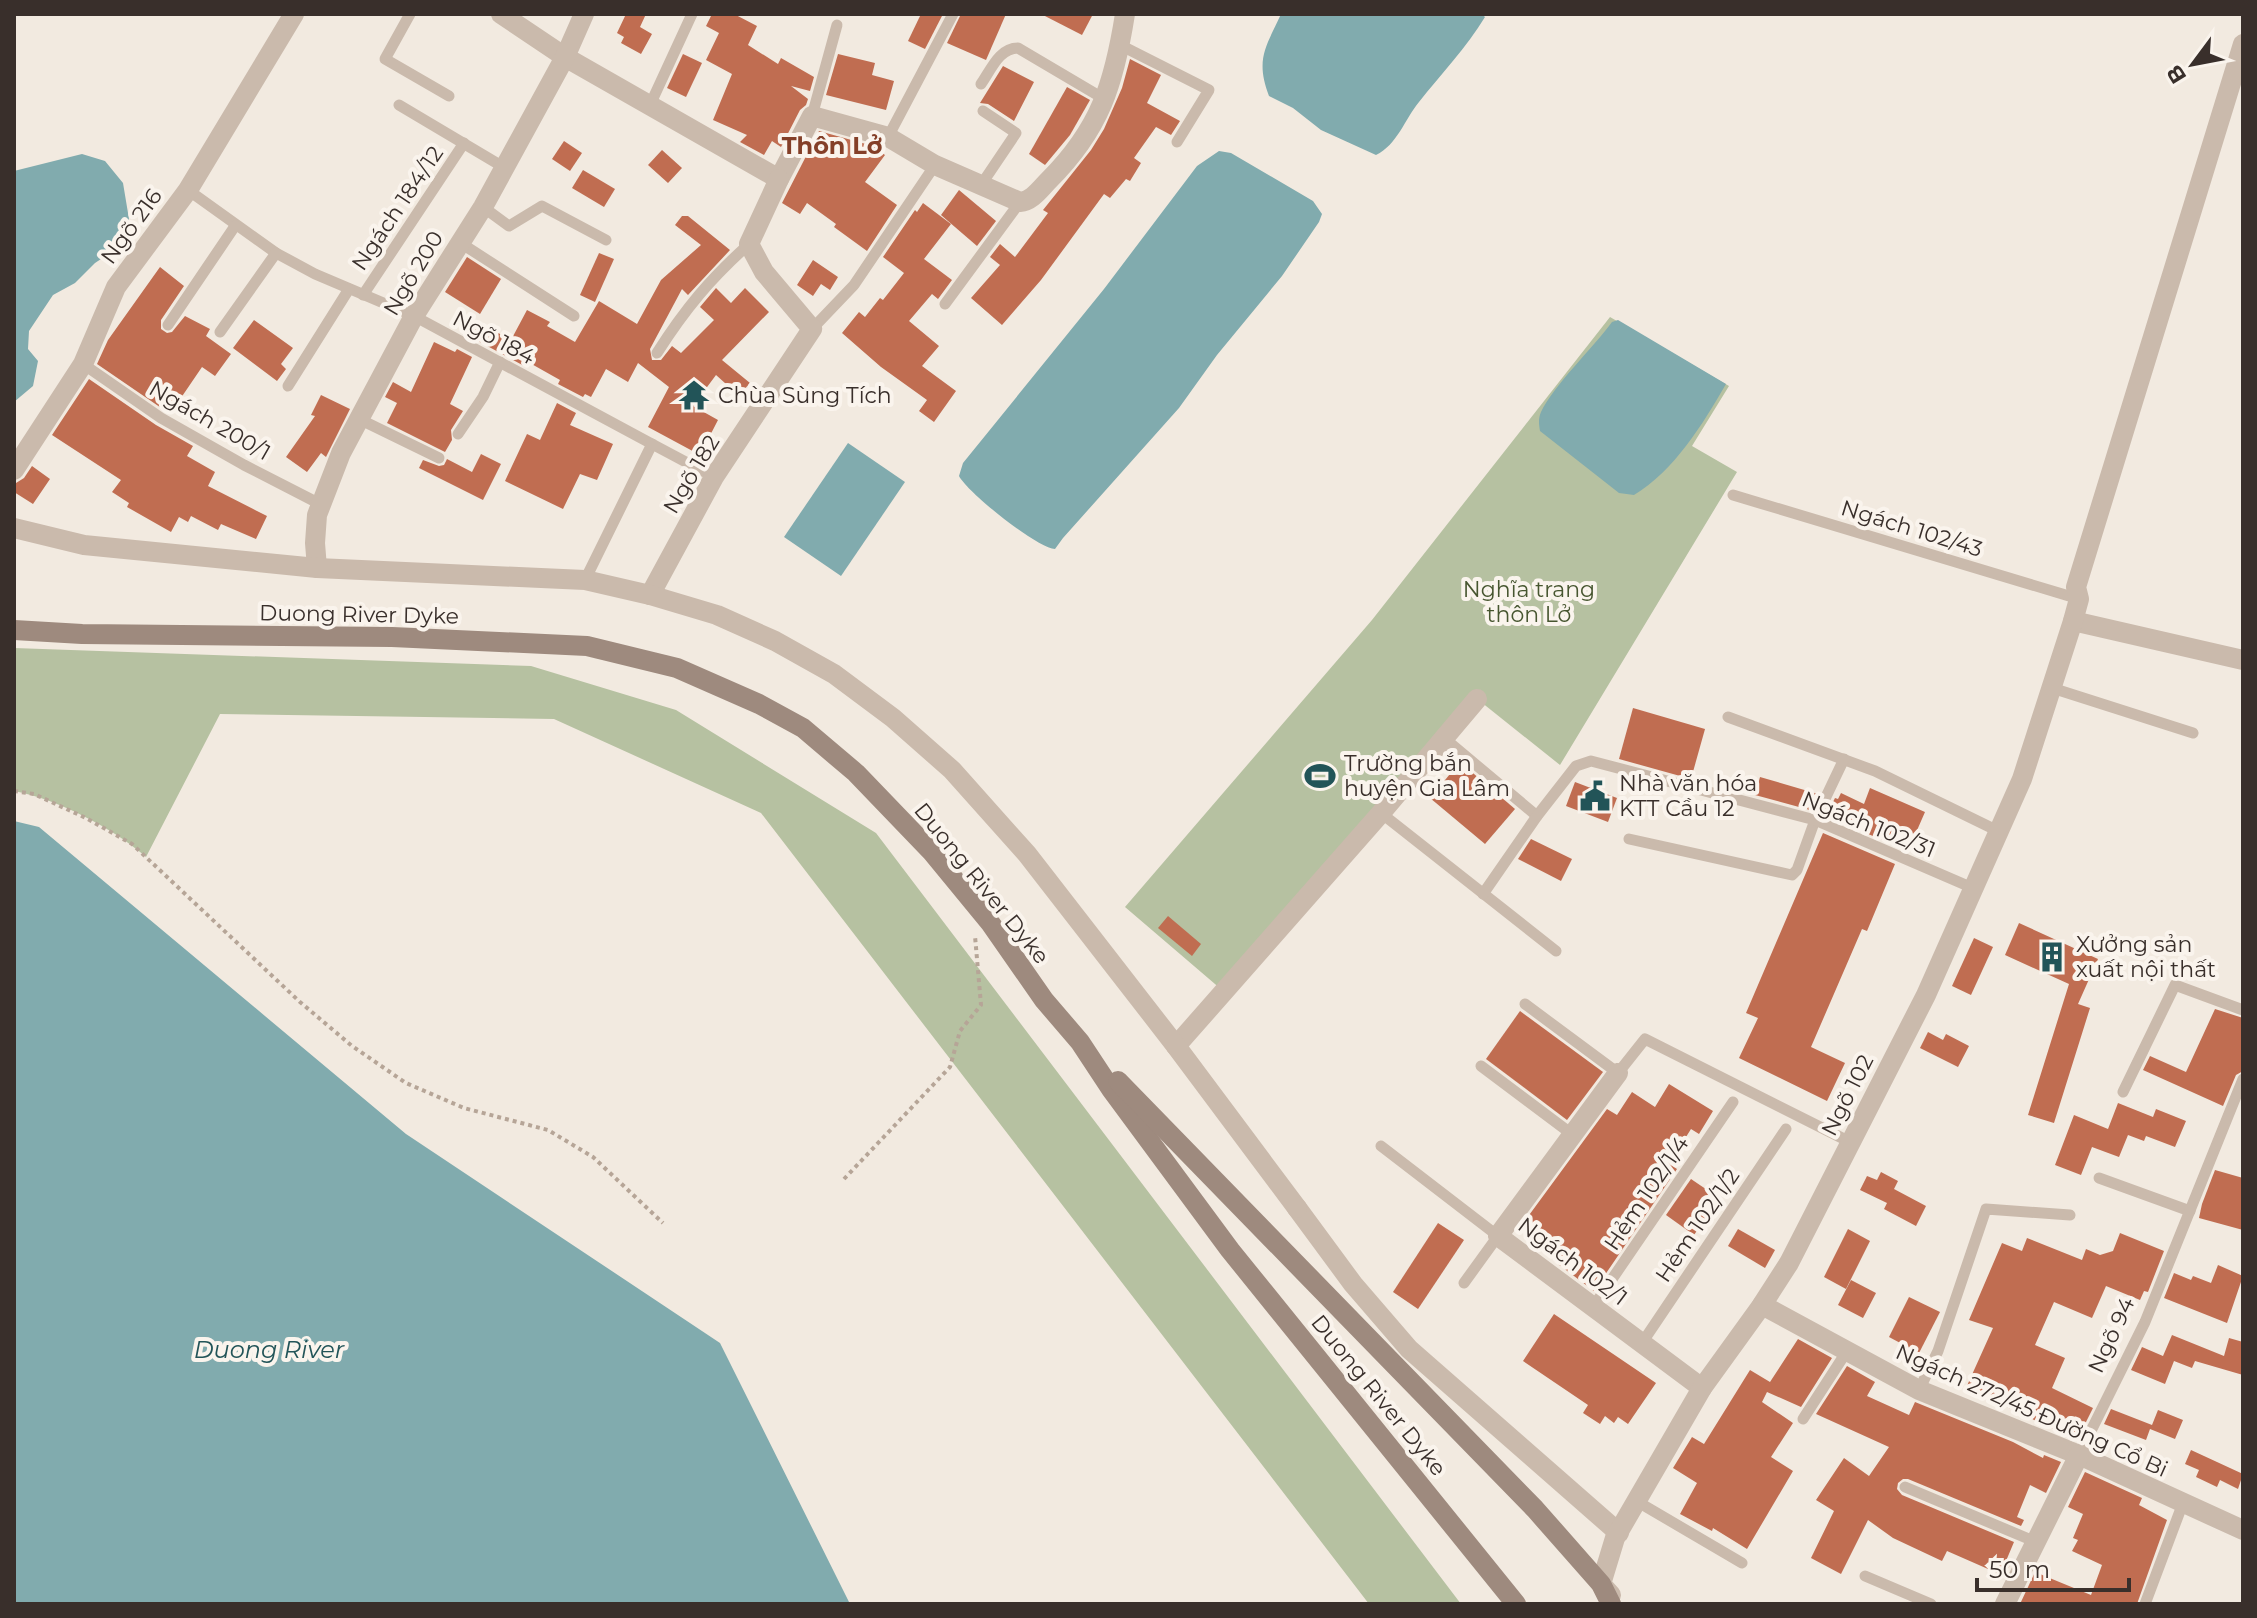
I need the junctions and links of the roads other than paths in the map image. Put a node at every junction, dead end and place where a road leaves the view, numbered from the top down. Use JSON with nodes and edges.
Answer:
{"nodes":[{"id":1,"x":294,"y":14,"type":"edge"},
{"id":2,"x":410,"y":14,"type":"edge"},
{"id":3,"x":501,"y":14,"type":"edge"},
{"id":4,"x":584,"y":14,"type":"edge"},
{"id":5,"x":692,"y":14,"type":"edge"},
{"id":6,"x":953,"y":14,"type":"edge"},
{"id":7,"x":1125,"y":14,"type":"edge"},
{"id":8,"x":837,"y":25,"type":"dead end"},
{"id":9,"x":2243,"y":44,"type":"edge"},
{"id":10,"x":1120,"y":45,"type":"junction"},
{"id":11,"x":565,"y":57,"type":"junction"},
{"id":12,"x":981,"y":84,"type":"dead end"},
{"id":13,"x":449,"y":96,"type":"dead end"},
{"id":14,"x":1106,"y":100,"type":"junction"},
{"id":15,"x":399,"y":105,"type":"dead end"},
{"id":16,"x":650,"y":105,"type":"junction"},
{"id":17,"x":983,"y":111,"type":"dead end"},
{"id":18,"x":812,"y":116,"type":"junction"},
{"id":19,"x":888,"y":137,"type":"junction"},
{"id":20,"x":1177,"y":142,"type":"dead end"},
{"id":21,"x":464,"y":143,"type":"junction"},
{"id":22,"x":935,"y":165,"type":"junction"},
{"id":23,"x":505,"y":168,"type":"junction"},
{"id":24,"x":779,"y":179,"type":"junction"},
{"id":25,"x":981,"y":185,"type":"junction"},
{"id":26,"x":188,"y":190,"type":"junction"},
{"id":27,"x":1020,"y":202,"type":"junction"},
{"id":28,"x":483,"y":207,"type":"junction"},
{"id":29,"x":235,"y":226,"type":"junction"},
{"id":30,"x":606,"y":240,"type":"dead end"},
{"id":31,"x":459,"y":242,"type":"junction"},
{"id":32,"x":749,"y":244,"type":"junction"},
{"id":33,"x":276,"y":253,"type":"junction"},
{"id":34,"x":349,"y":289,"type":"junction"},
{"id":35,"x":363,"y":295,"type":"junction"},
{"id":36,"x":945,"y":304,"type":"dead end"},
{"id":37,"x":414,"y":316,"type":"junction"},
{"id":38,"x":574,"y":316,"type":"dead end"},
{"id":39,"x":168,"y":325,"type":"dead end"},
{"id":40,"x":812,"y":329,"type":"junction"},
{"id":41,"x":220,"y":332,"type":"dead end"},
{"id":42,"x":657,"y":353,"type":"dead end"},
{"id":43,"x":500,"y":362,"type":"junction"},
{"id":44,"x":83,"y":364,"type":"junction"},
{"id":45,"x":288,"y":386,"type":"dead end"},
{"id":46,"x":359,"y":419,"type":"junction"},
{"id":47,"x":458,"y":434,"type":"dead end"},
{"id":48,"x":652,"y":444,"type":"junction"},
{"id":49,"x":439,"y":458,"type":"dead end"},
{"id":50,"x":14,"y":470,"type":"edge"},
{"id":51,"x":714,"y":477,"type":"junction"},
{"id":52,"x":1733,"y":495,"type":"dead end"},
{"id":53,"x":320,"y":504,"type":"junction"},
{"id":54,"x":14,"y":528,"type":"edge"},
{"id":55,"x":317,"y":568,"type":"junction"},
{"id":56,"x":585,"y":580,"type":"junction"},
{"id":57,"x":650,"y":595,"type":"junction"},
{"id":58,"x":2079,"y":599,"type":"junction"},
{"id":59,"x":2073,"y":621,"type":"junction"},
{"id":60,"x":14,"y":630,"type":"edge"},
{"id":61,"x":2243,"y":660,"type":"edge"},
{"id":62,"x":2052,"y":688,"type":"junction"},
{"id":63,"x":1477,"y":699,"type":"dead end"},
{"id":64,"x":1728,"y":717,"type":"dead end"},
{"id":65,"x":2193,"y":733,"type":"dead end"},
{"id":66,"x":1444,"y":738,"type":"junction"},
{"id":67,"x":1844,"y":759,"type":"junction"},
{"id":68,"x":1381,"y":813,"type":"junction"},
{"id":69,"x":1537,"y":816,"type":"junction"},
{"id":70,"x":1815,"y":820,"type":"junction"},
{"id":71,"x":2000,"y":832,"type":"junction"},
{"id":72,"x":1629,"y":839,"type":"dead end"},
{"id":73,"x":1975,"y":889,"type":"junction"},
{"id":74,"x":1483,"y":894,"type":"junction"},
{"id":75,"x":1556,"y":951,"type":"dead end"},
{"id":76,"x":1525,"y":1004,"type":"dead end"},
{"id":77,"x":2243,"y":1010,"type":"edge"},
{"id":78,"x":1080,"y":1042,"type":"junction"},
{"id":79,"x":1176,"y":1046,"type":"junction"},
{"id":80,"x":1481,"y":1066,"type":"dead end"},
{"id":81,"x":1618,"y":1073,"type":"junction"},
{"id":82,"x":2243,"y":1079,"type":"edge"},
{"id":83,"x":2123,"y":1092,"type":"dead end"},
{"id":84,"x":1733,"y":1102,"type":"dead end"},
{"id":85,"x":1786,"y":1129,"type":"dead end"},
{"id":86,"x":1573,"y":1135,"type":"junction"},
{"id":87,"x":1850,"y":1142,"type":"junction"},
{"id":88,"x":1381,"y":1146,"type":"dead end"},
{"id":89,"x":2099,"y":1178,"type":"dead end"},
{"id":90,"x":2190,"y":1211,"type":"junction"},
{"id":91,"x":2070,"y":1215,"type":"dead end"},
{"id":92,"x":1498,"y":1236,"type":"junction"},
{"id":93,"x":1464,"y":1283,"type":"dead end"},
{"id":94,"x":1762,"y":1305,"type":"junction"},
{"id":95,"x":1593,"y":1307,"type":"junction"},
{"id":96,"x":1642,"y":1343,"type":"junction"},
{"id":97,"x":1847,"y":1351,"type":"junction"},
{"id":98,"x":1702,"y":1388,"type":"junction"},
{"id":99,"x":1919,"y":1390,"type":"junction"},
{"id":100,"x":1803,"y":1419,"type":"dead end"},
{"id":101,"x":2079,"y":1455,"type":"junction"},
{"id":102,"x":1905,"y":1487,"type":"dead end"},
{"id":103,"x":1638,"y":1502,"type":"junction"},
{"id":104,"x":2183,"y":1503,"type":"junction"},
{"id":105,"x":2242,"y":1526,"type":"edge"},
{"id":106,"x":1619,"y":1533,"type":"junction"},
{"id":107,"x":2036,"y":1542,"type":"junction"},
{"id":108,"x":1742,"y":1563,"type":"dead end"},
{"id":109,"x":1865,"y":1576,"type":"dead end"},
{"id":110,"x":1601,"y":1584,"type":"junction"},
{"id":111,"x":1516,"y":1604,"type":"edge"},
{"id":112,"x":1611,"y":1604,"type":"edge"},
{"id":113,"x":1618,"y":1604,"type":"edge"},
{"id":114,"x":1931,"y":1604,"type":"edge"},
{"id":115,"x":2005,"y":1604,"type":"edge"},
{"id":116,"x":2145,"y":1604,"type":"edge"}],
"edges":[{"from":1,"to":26,"type":"street","name":"Ngõ 216"},
{"from":2,"to":13,"type":"lane"},
{"from":3,"to":11,"type":"street"},
{"from":4,"to":11,"type":"street","name":"Ngõ 200"},
{"from":5,"to":16,"type":"lane"},
{"from":6,"to":19,"type":"lane"},
{"from":7,"to":10,"type":"street"},
{"from":8,"to":18,"type":"lane"},
{"from":9,"to":58,"type":"street","name":"Ngõ 102"},
{"from":10,"to":14,"type":"street"},
{"from":10,"to":20,"type":"lane"},
{"from":11,"to":16,"type":"street"},
{"from":11,"to":23,"type":"street","name":"Ngõ 200"},
{"from":12,"to":14,"type":"lane"},
{"from":14,"to":27,"type":"street"},
{"from":15,"to":21,"type":"lane"},
{"from":16,"to":24,"type":"street"},
{"from":17,"to":25,"type":"lane"},
{"from":18,"to":19,"type":"street"},
{"from":18,"to":24,"type":"street"},
{"from":19,"to":22,"type":"street"},
{"from":21,"to":23,"type":"lane"},
{"from":21,"to":35,"type":"lane","name":"Ngách 184/12"},
{"from":22,"to":25,"type":"street"},
{"from":22,"to":40,"type":"lane"},
{"from":23,"to":28,"type":"street","name":"Ngõ 200"},
{"from":24,"to":32,"type":"street"},
{"from":25,"to":27,"type":"street"},
{"from":26,"to":29,"type":"lane","name":"Ngõ 184"},
{"from":26,"to":44,"type":"street","name":"Ngõ 216"},
{"from":27,"to":36,"type":"lane"},
{"from":28,"to":30,"type":"lane"},
{"from":28,"to":31,"type":"street","name":"Ngõ 200"},
{"from":29,"to":33,"type":"lane","name":"Ngõ 184"},
{"from":29,"to":39,"type":"lane"},
{"from":31,"to":37,"type":"street","name":"Ngõ 200"},
{"from":31,"to":38,"type":"lane"},
{"from":32,"to":40,"type":"street"},
{"from":32,"to":42,"type":"lane"},
{"from":33,"to":34,"type":"lane","name":"Ngõ 184"},
{"from":33,"to":41,"type":"lane"},
{"from":34,"to":35,"type":"lane","name":"Ngõ 184"},
{"from":34,"to":45,"type":"lane"},
{"from":35,"to":37,"type":"lane","name":"Ngõ 184"},
{"from":37,"to":43,"type":"lane","name":"Ngõ 184"},
{"from":37,"to":46,"type":"street","name":"Ngõ 200"},
{"from":40,"to":51,"type":"street","name":"Ngõ 182"},
{"from":43,"to":47,"type":"lane"},
{"from":43,"to":48,"type":"lane","name":"Ngõ 184"},
{"from":44,"to":50,"type":"street","name":"Ngõ 216"},
{"from":44,"to":53,"type":"lane","name":"Ngách 200/1"},
{"from":46,"to":49,"type":"lane"},
{"from":46,"to":53,"type":"street","name":"Ngõ 200"},
{"from":48,"to":51,"type":"lane","name":"Ngõ 184"},
{"from":48,"to":56,"type":"lane"},
{"from":51,"to":57,"type":"street","name":"Ngõ 182"},
{"from":52,"to":58,"type":"lane","name":"Ngách 102/43"},
{"from":53,"to":55,"type":"street","name":"Ngõ 200"},
{"from":54,"to":55,"type":"street"},
{"from":55,"to":56,"type":"street"},
{"from":56,"to":57,"type":"street"},
{"from":57,"to":79,"type":"street"},
{"from":58,"to":59,"type":"street","name":"Ngõ 102"},
{"from":59,"to":61,"type":"street"},
{"from":59,"to":62,"type":"street","name":"Ngõ 102"},
{"from":60,"to":78,"type":"main road","name":"Duong River Dyke"},
{"from":62,"to":65,"type":"lane"},
{"from":62,"to":71,"type":"street","name":"Ngõ 102"},
{"from":63,"to":66,"type":"street"},
{"from":64,"to":67,"type":"lane"},
{"from":66,"to":68,"type":"street"},
{"from":66,"to":69,"type":"lane"},
{"from":67,"to":70,"type":"lane"},
{"from":67,"to":71,"type":"lane"},
{"from":68,"to":74,"type":"lane"},
{"from":68,"to":79,"type":"street"},
{"from":69,"to":70,"type":"lane","name":"Ngách 102/31"},
{"from":69,"to":74,"type":"lane","name":"Ngách 102/31"},
{"from":70,"to":72,"type":"lane"},
{"from":70,"to":73,"type":"lane","name":"Ngách 102/31"},
{"from":71,"to":73,"type":"street","name":"Ngõ 102"},
{"from":73,"to":87,"type":"street","name":"Ngõ 102"},
{"from":74,"to":75,"type":"lane"},
{"from":76,"to":81,"type":"lane"},
{"from":77,"to":83,"type":"lane"},
{"from":78,"to":110,"type":"main road"},
{"from":78,"to":111,"type":"main road","name":"Duong River Dyke"},
{"from":79,"to":106,"type":"street"},
{"from":80,"to":86,"type":"lane"},
{"from":81,"to":86,"type":"street","name":"Ngách 102/1"},
{"from":81,"to":87,"type":"lane"},
{"from":82,"to":90,"type":"lane","name":"Ngõ 94"},
{"from":84,"to":95,"type":"lane","name":"Hẻm 102/1/4"},
{"from":85,"to":96,"type":"lane","name":"Hẻm 102/1/2"},
{"from":86,"to":92,"type":"street","name":"Ngách 102/1"},
{"from":87,"to":94,"type":"street","name":"Ngõ 102"},
{"from":88,"to":92,"type":"lane"},
{"from":89,"to":90,"type":"lane"},
{"from":90,"to":101,"type":"lane","name":"Ngõ 94"},
{"from":91,"to":99,"type":"lane"},
{"from":92,"to":93,"type":"lane"},
{"from":92,"to":95,"type":"street","name":"Ngách 102/1"},
{"from":94,"to":97,"type":"street","name":"Ngách 272/45 Đường Cổ Bi"},
{"from":94,"to":98,"type":"street","name":"Ngõ 102"},
{"from":95,"to":96,"type":"street","name":"Ngách 102/1"},
{"from":96,"to":98,"type":"street","name":"Ngách 102/1"},
{"from":97,"to":99,"type":"street","name":"Ngách 272/45 Đường Cổ Bi"},
{"from":97,"to":100,"type":"lane"},
{"from":98,"to":103,"type":"street","name":"Ngõ 102"},
{"from":99,"to":101,"type":"street","name":"Ngách 272/45 Đường Cổ Bi"},
{"from":101,"to":104,"type":"street","name":"Ngách 272/45 Đường Cổ Bi"},
{"from":101,"to":107,"type":"street","name":"Ngõ 94"},
{"from":102,"to":107,"type":"lane"},
{"from":103,"to":106,"type":"street","name":"Ngõ 102"},
{"from":103,"to":108,"type":"lane"},
{"from":104,"to":105,"type":"street","name":"Ngách 272/45 Đường Cổ Bi"},
{"from":104,"to":116,"type":"lane"},
{"from":106,"to":110,"type":"street","name":"Ngõ 102"},
{"from":107,"to":115,"type":"street","name":"Ngõ 94"},
{"from":109,"to":114,"type":"lane"},
{"from":110,"to":112,"type":"main road"},
{"from":110,"to":113,"type":"street"}]}
